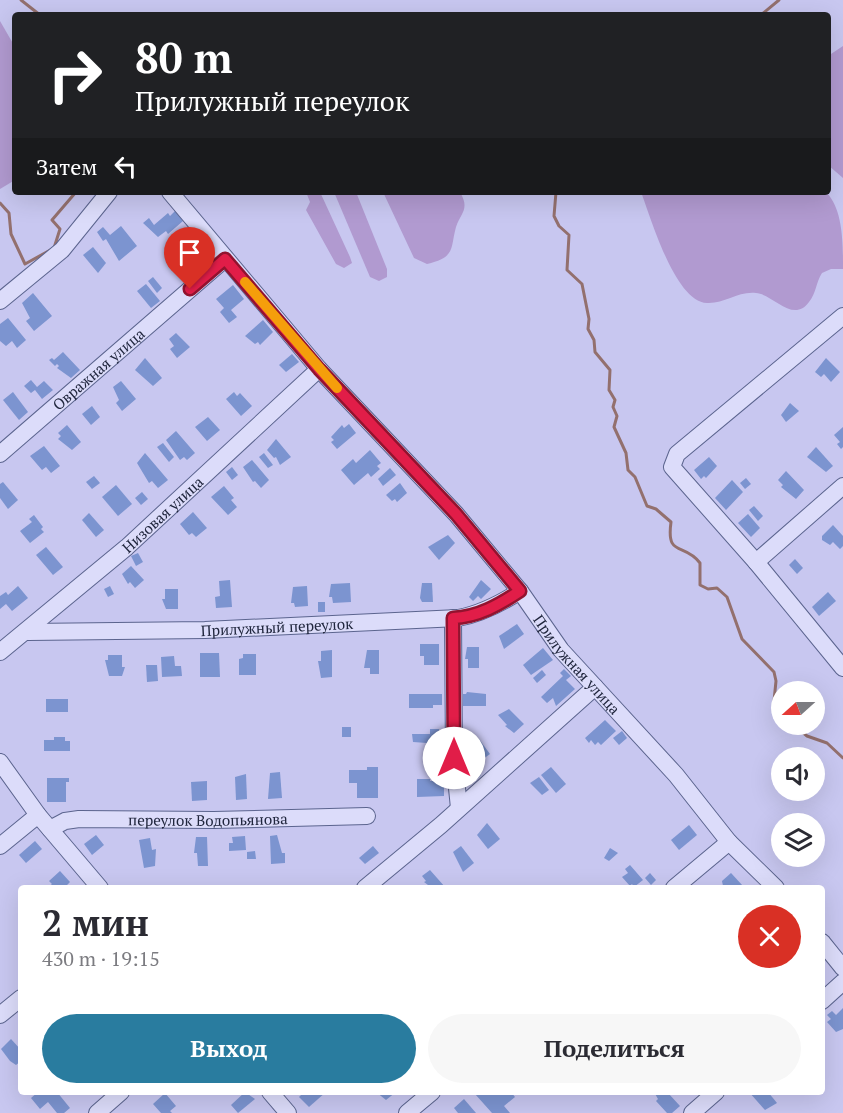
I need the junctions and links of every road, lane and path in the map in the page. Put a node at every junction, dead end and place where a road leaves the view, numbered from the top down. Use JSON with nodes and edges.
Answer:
{"nodes":[{"id":1,"x":107,"y":195,"type":"edge"},
{"id":2,"x":172,"y":195,"type":"edge"},
{"id":3,"x":225,"y":259,"type":"junction"},
{"id":4,"x":0,"y":301,"type":"edge"},
{"id":5,"x":843,"y":316,"type":"edge"},
{"id":6,"x":319,"y":369,"type":"junction"},
{"id":7,"x":0,"y":454,"type":"edge"},
{"id":8,"x":843,"y":486,"type":"edge"},
{"id":9,"x":756,"y":562,"type":"junction"},
{"id":10,"x":520,"y":591,"type":"junction"},
{"id":11,"x":453,"y":618,"type":"junction"},
{"id":12,"x":28,"y":632,"type":"junction"},
{"id":13,"x":0,"y":652,"type":"edge"},
{"id":14,"x":843,"y":668,"type":"edge"},
{"id":15,"x":595,"y":687,"type":"junction"},
{"id":16,"x":0,"y":762,"type":"edge"},
{"id":17,"x":459,"y":808,"type":"junction"},
{"id":18,"x":38,"y":815,"type":"junction"},
{"id":19,"x":367,"y":816,"type":"dead end"},
{"id":20,"x":50,"y":829,"type":"junction"},
{"id":21,"x":729,"y":842,"type":"junction"},
{"id":22,"x":0,"y":846,"type":"edge"},
{"id":23,"x":97,"y":885,"type":"edge"},
{"id":24,"x":369,"y":885,"type":"edge"},
{"id":25,"x":678,"y":885,"type":"edge"},
{"id":26,"x":773,"y":885,"type":"edge"},
{"id":27,"x":825,"y":946,"type":"edge"},
{"id":28,"x":843,"y":968,"type":"edge"},
{"id":29,"x":843,"y":982,"type":"edge"},
{"id":30,"x":825,"y":998,"type":"edge"},
{"id":31,"x":18,"y":1000,"type":"edge"},
{"id":32,"x":0,"y":1015,"type":"edge"},
{"id":33,"x":118,"y":1095,"type":"edge"},
{"id":34,"x":273,"y":1095,"type":"edge"},
{"id":35,"x":428,"y":1095,"type":"edge"},
{"id":36,"x":713,"y":1095,"type":"edge"},
{"id":37,"x":97,"y":1113,"type":"edge"},
{"id":38,"x":288,"y":1113,"type":"edge"},
{"id":39,"x":407,"y":1113,"type":"edge"},
{"id":40,"x":692,"y":1113,"type":"edge"}],
"edges":[{"from":1,"to":4,"type":"street"},
{"from":2,"to":3,"type":"street","name":"Прилужная улица"},
{"from":3,"to":6,"type":"street","name":"Прилужная улица"},
{"from":3,"to":7,"type":"street","name":"Овражная улица"},
{"from":5,"to":9,"type":"street"},
{"from":6,"to":10,"type":"street","name":"Прилужная улица"},
{"from":6,"to":12,"type":"street","name":"Низовая улица"},
{"from":8,"to":9,"type":"street"},
{"from":9,"to":14,"type":"street"},
{"from":10,"to":11,"type":"street","name":"Прилужный переулок"},
{"from":10,"to":15,"type":"street","name":"Прилужная улица"},
{"from":11,"to":12,"type":"street","name":"Прилужный переулок"},
{"from":11,"to":17,"type":"street"},
{"from":12,"to":13,"type":"street","name":"Низовая улица"},
{"from":15,"to":17,"type":"street"},
{"from":15,"to":21,"type":"street","name":"Прилужная улица"},
{"from":16,"to":18,"type":"street"},
{"from":17,"to":24,"type":"street"},
{"from":18,"to":20,"type":"street"},
{"from":18,"to":22,"type":"street"},
{"from":19,"to":20,"type":"street","name":"переулок Водопьянова"},
{"from":20,"to":23,"type":"street"},
{"from":21,"to":25,"type":"street"},
{"from":21,"to":26,"type":"street","name":"Прилужная улица"},
{"from":27,"to":28,"type":"street"},
{"from":29,"to":30,"type":"street"},
{"from":31,"to":32,"type":"street"},
{"from":33,"to":37,"type":"street"},
{"from":34,"to":38,"type":"street"},
{"from":35,"to":39,"type":"street"},
{"from":36,"to":40,"type":"street"}]}
